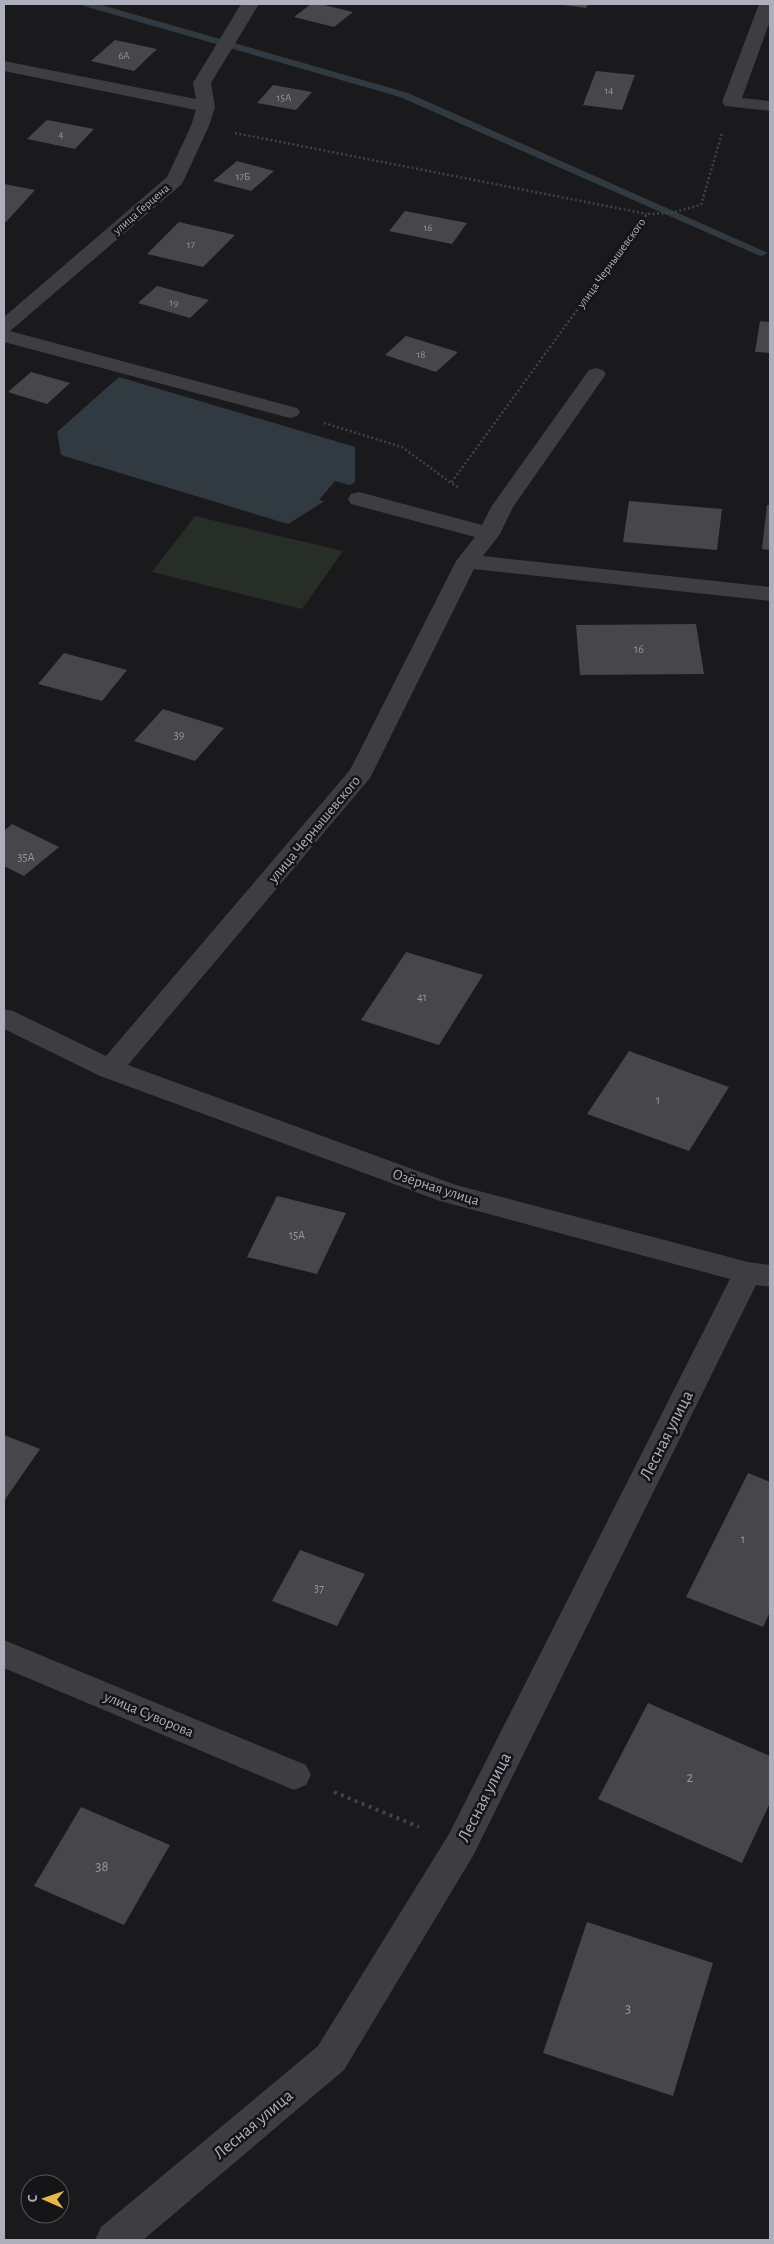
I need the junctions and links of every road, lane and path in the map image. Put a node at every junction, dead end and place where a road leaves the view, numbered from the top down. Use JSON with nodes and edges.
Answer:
{"nodes":[{"id":1,"x":250,"y":4,"type":"edge"},
{"id":2,"x":768,"y":4,"type":"edge"},
{"id":3,"x":4,"y":66,"type":"edge"},
{"id":4,"x":731,"y":102,"type":"junction"},
{"id":5,"x":770,"y":106,"type":"edge"},
{"id":6,"x":206,"y":108,"type":"junction"},
{"id":7,"x":200,"y":126,"type":"junction"},
{"id":8,"x":647,"y":214,"type":"junction"},
{"id":9,"x":4,"y":327,"type":"edge"},
{"id":10,"x":4,"y":336,"type":"edge"},
{"id":11,"x":596,"y":374,"type":"dead end"},
{"id":12,"x":290,"y":412,"type":"joint"},
{"id":13,"x":451,"y":484,"type":"junction"},
{"id":14,"x":359,"y":499,"type":"dead end"},
{"id":15,"x":502,"y":507,"type":"junction"},
{"id":16,"x":489,"y":534,"type":"junction"},
{"id":17,"x":467,"y":561,"type":"junction"},
{"id":18,"x":770,"y":594,"type":"edge"},
{"id":19,"x":4,"y":1018,"type":"edge"},
{"id":20,"x":110,"y":1068,"type":"junction"},
{"id":21,"x":759,"y":1274,"type":"edge"},
{"id":22,"x":4,"y":1654,"type":"edge"},
{"id":23,"x":294,"y":1775,"type":"joint"},
{"id":24,"x":461,"y":1845,"type":"junction"},
{"id":25,"x":114,"y":2240,"type":"edge"}],
"edges":[{"from":1,"to":6,"type":"street","name":"улица Герцена"},
{"from":2,"to":4,"type":"street"},
{"from":3,"to":6,"type":"street"},
{"from":4,"to":5,"type":"street"},
{"from":4,"to":8,"type":"path","name":"улица Чернышевского"},
{"from":6,"to":7,"type":"street","name":"улица Герцена"},
{"from":7,"to":8,"type":"path"},
{"from":7,"to":9,"type":"street","name":"улица Герцена"},
{"from":8,"to":13,"type":"path","name":"улица Чернышевского"},
{"from":10,"to":12,"type":"street"},
{"from":11,"to":15,"type":"street","name":"улица Чернышевского"},
{"from":12,"to":13,"type":"path"},
{"from":13,"to":15,"type":"path"},
{"from":14,"to":16,"type":"street"},
{"from":15,"to":16,"type":"street","name":"улица Чернышевского"},
{"from":16,"to":17,"type":"street","name":"улица Чернышевского"},
{"from":17,"to":18,"type":"street"},
{"from":17,"to":20,"type":"street","name":"улица Чернышевского"},
{"from":19,"to":20,"type":"street","name":"Озёрная улица"},
{"from":20,"to":21,"type":"street","name":"Озёрная улица"},
{"from":21,"to":24,"type":"street","name":"Лесная улица"},
{"from":22,"to":23,"type":"street","name":"улица Суворова"},
{"from":23,"to":24,"type":"path"},
{"from":24,"to":25,"type":"street","name":"Лесная улица"}]}
